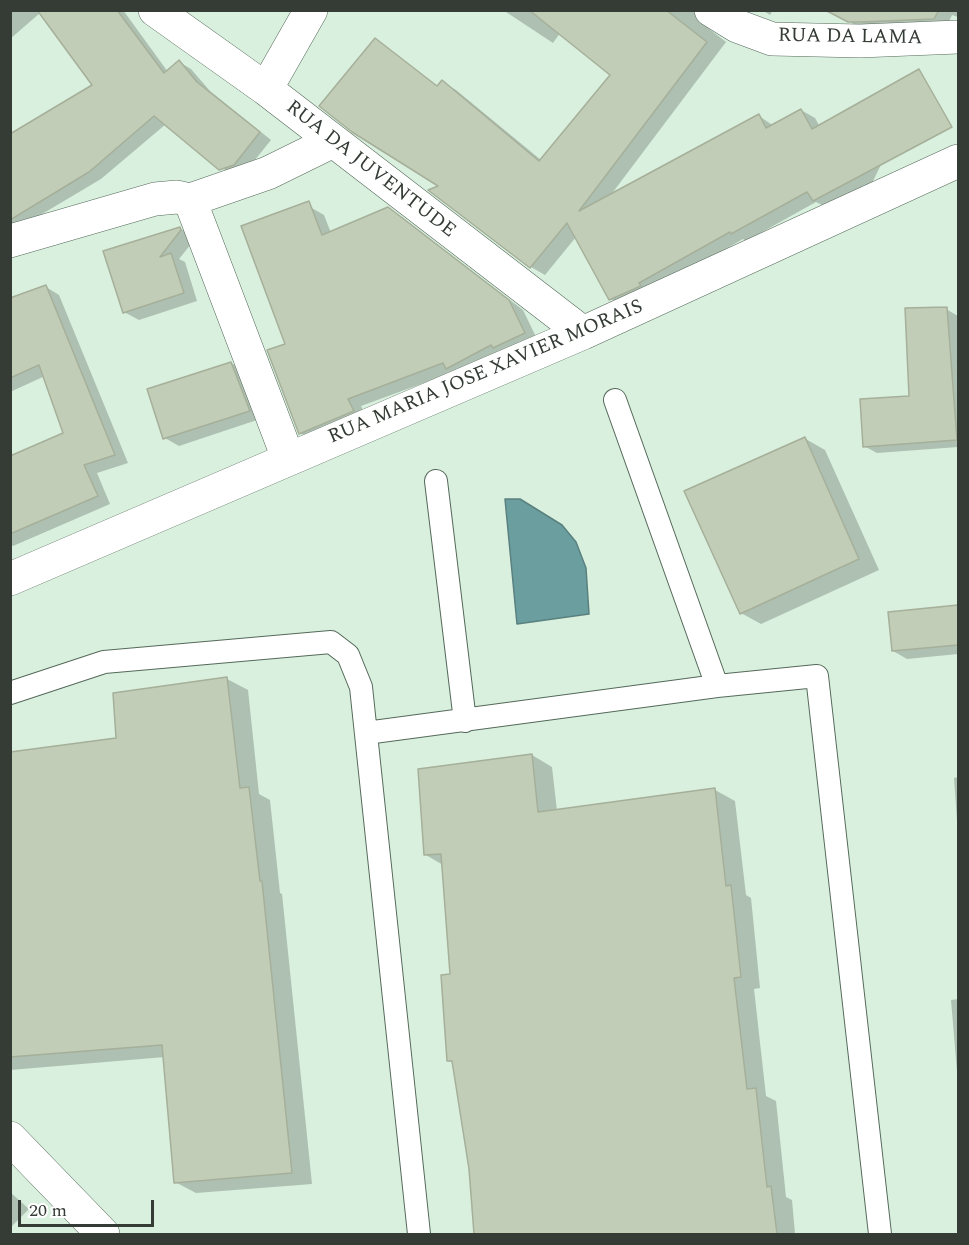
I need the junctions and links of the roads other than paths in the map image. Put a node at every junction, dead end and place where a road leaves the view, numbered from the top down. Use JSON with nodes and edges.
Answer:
{"nodes":[{"id":1,"x":155,"y":10,"type":"edge"},
{"id":2,"x":311,"y":10,"type":"edge"},
{"id":3,"x":711,"y":10,"type":"edge"},
{"id":4,"x":958,"y":37,"type":"edge"},
{"id":5,"x":266,"y":89,"type":"junction"},
{"id":6,"x":331,"y":142,"type":"junction"},
{"id":7,"x":958,"y":161,"type":"edge"},
{"id":8,"x":190,"y":200,"type":"junction"},
{"id":9,"x":10,"y":242,"type":"edge"},
{"id":10,"x":583,"y":333,"type":"junction"},
{"id":11,"x":615,"y":400,"type":"dead end"},
{"id":12,"x":288,"y":458,"type":"junction"},
{"id":13,"x":436,"y":481,"type":"dead end"},
{"id":14,"x":10,"y":579,"type":"edge"},
{"id":15,"x":717,"y":686,"type":"junction"},
{"id":16,"x":10,"y":693,"type":"edge"},
{"id":17,"x":465,"y":721,"type":"junction"},
{"id":18,"x":366,"y":733,"type":"junction"},
{"id":19,"x":10,"y":1138,"type":"edge"},
{"id":20,"x":103,"y":1234,"type":"edge"},
{"id":21,"x":418,"y":1234,"type":"edge"},
{"id":22,"x":880,"y":1234,"type":"edge"}],
"edges":[{"from":1,"to":5,"type":"street","name":"RUA DA JUVENTUDE"},
{"from":2,"to":5,"type":"street"},
{"from":3,"to":4,"type":"street","name":"RUA DA LAMA"},
{"from":5,"to":6,"type":"street","name":"RUA DA JUVENTUDE"},
{"from":6,"to":8,"type":"street"},
{"from":6,"to":10,"type":"street","name":"RUA DA JUVENTUDE"},
{"from":7,"to":10,"type":"street","name":"RUA MARIA JOSE XAVIER MORAIS"},
{"from":8,"to":9,"type":"street"},
{"from":8,"to":12,"type":"street"},
{"from":10,"to":12,"type":"street","name":"RUA MARIA JOSE XAVIER MORAIS"},
{"from":11,"to":15,"type":"lane"},
{"from":12,"to":14,"type":"street","name":"RUA MARIA JOSE XAVIER MORAIS"},
{"from":13,"to":17,"type":"lane"},
{"from":15,"to":17,"type":"lane"},
{"from":15,"to":22,"type":"lane"},
{"from":16,"to":18,"type":"lane"},
{"from":17,"to":18,"type":"lane"},
{"from":18,"to":21,"type":"lane"},
{"from":19,"to":20,"type":"street"}]}
